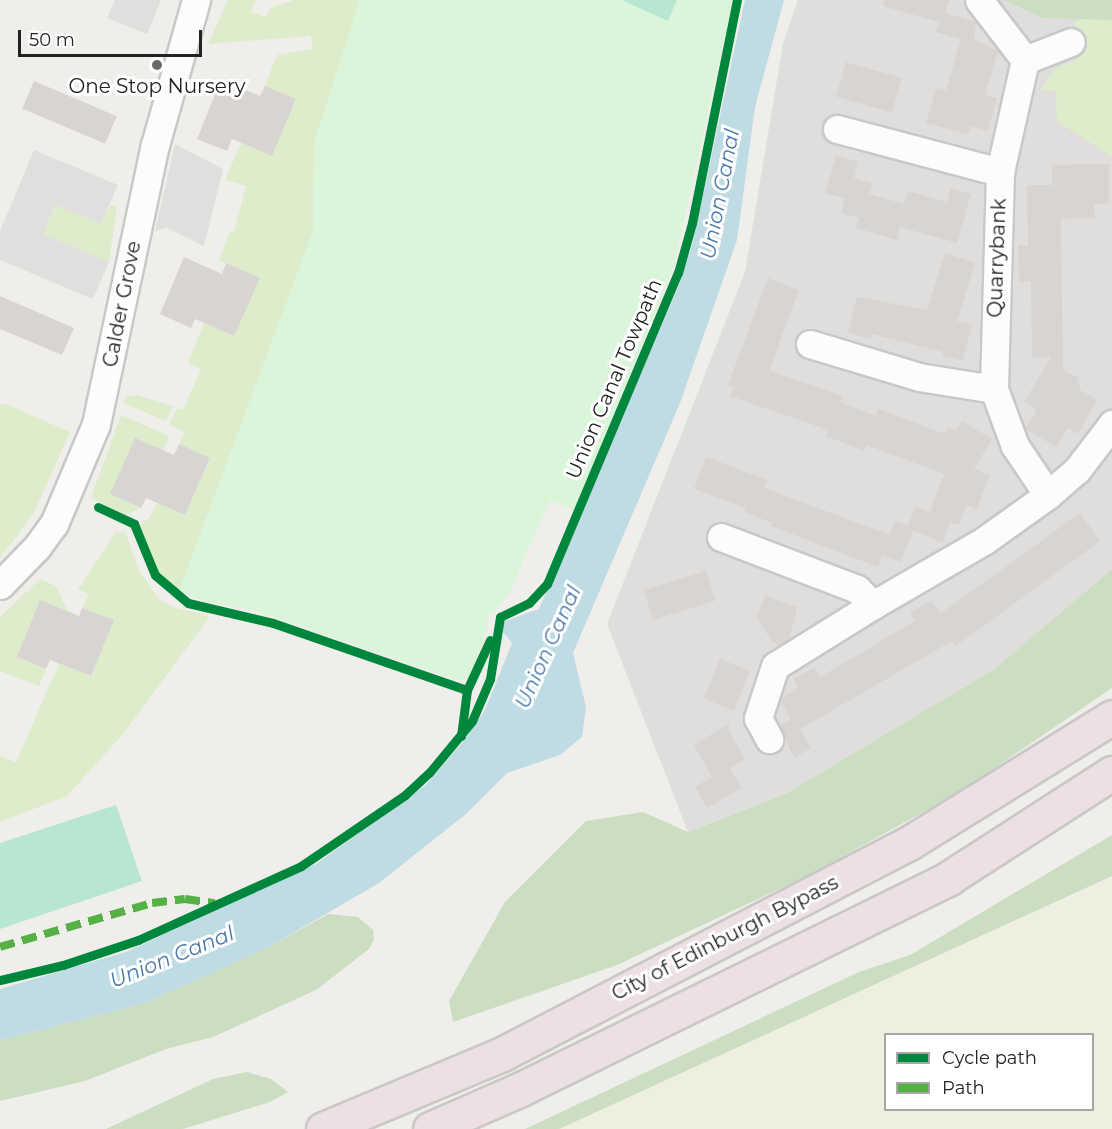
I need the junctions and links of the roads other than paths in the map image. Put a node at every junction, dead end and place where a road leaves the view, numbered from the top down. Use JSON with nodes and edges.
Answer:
{"nodes":[{"id":1,"x":196,"y":0,"type":"edge"},
{"id":2,"x":979,"y":0,"type":"edge"},
{"id":3,"x":1071,"y":42,"type":"dead end"},
{"id":4,"x":1025,"y":60,"type":"junction"},
{"id":5,"x":837,"y":129,"type":"dead end"},
{"id":6,"x":1000,"y":172,"type":"junction"},
{"id":7,"x":810,"y":344,"type":"dead end"},
{"id":8,"x":994,"y":389,"type":"junction"},
{"id":9,"x":1112,"y":424,"type":"edge"},
{"id":10,"x":1048,"y":495,"type":"junction"},
{"id":11,"x":721,"y":537,"type":"dead end"},
{"id":12,"x":0,"y":585,"type":"edge"},
{"id":13,"x":873,"y":605,"type":"junction"},
{"id":14,"x":1112,"y":717,"type":"edge"},
{"id":15,"x":769,"y":739,"type":"dead end"},
{"id":16,"x":1112,"y":773,"type":"edge"},
{"id":17,"x":323,"y":1129,"type":"edge"},
{"id":18,"x":430,"y":1129,"type":"edge"}],
"edges":[{"from":1,"to":12,"type":"street","name":"Calder Grove"},
{"from":2,"to":4,"type":"street"},
{"from":3,"to":4,"type":"street"},
{"from":4,"to":6,"type":"street","name":"Quarrybank"},
{"from":5,"to":6,"type":"street"},
{"from":6,"to":8,"type":"street","name":"Quarrybank"},
{"from":7,"to":8,"type":"street"},
{"from":8,"to":10,"type":"street","name":"Quarrybank"},
{"from":9,"to":10,"type":"street"},
{"from":10,"to":13,"type":"street"},
{"from":11,"to":13,"type":"street"},
{"from":13,"to":15,"type":"street"},
{"from":14,"to":17,"type":"highway","name":"City of Edinburgh Bypass"},
{"from":16,"to":18,"type":"highway"}]}
